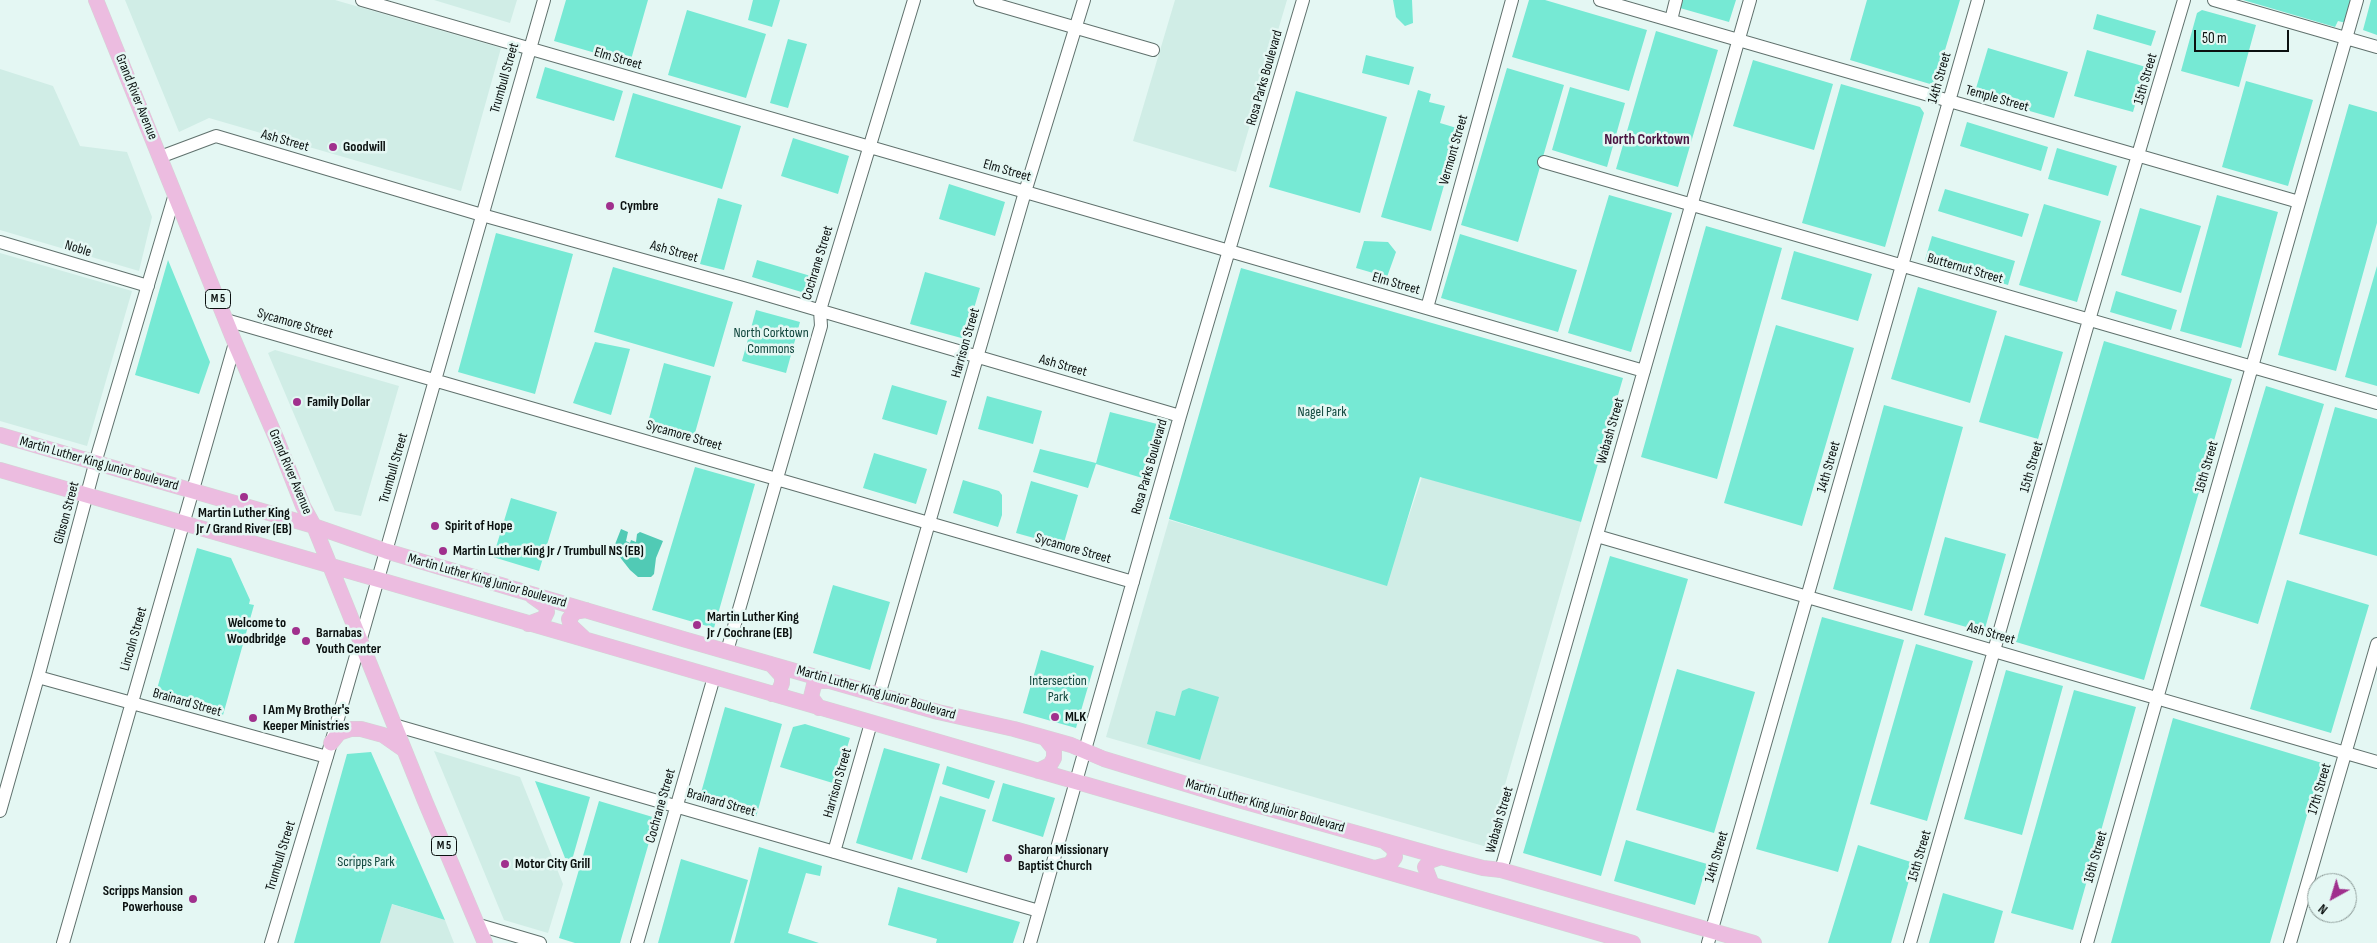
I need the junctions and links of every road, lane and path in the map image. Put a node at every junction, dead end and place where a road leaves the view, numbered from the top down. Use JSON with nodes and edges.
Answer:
{"nodes":[{"id":1,"x":96,"y":0,"type":"edge"},
{"id":2,"x":362,"y":0,"type":"edge"},
{"id":3,"x":544,"y":0,"type":"edge"},
{"id":4,"x":914,"y":0,"type":"edge"},
{"id":5,"x":980,"y":0,"type":"edge"},
{"id":6,"x":1084,"y":0,"type":"edge"},
{"id":7,"x":1303,"y":0,"type":"edge"},
{"id":8,"x":1512,"y":0,"type":"edge"},
{"id":9,"x":1600,"y":0,"type":"edge"},
{"id":10,"x":1676,"y":0,"type":"edge"},
{"id":11,"x":1750,"y":0,"type":"edge"},
{"id":12,"x":1978,"y":0,"type":"edge"},
{"id":13,"x":2184,"y":0,"type":"edge"},
{"id":14,"x":2214,"y":0,"type":"edge"},
{"id":15,"x":2357,"y":0,"type":"edge"},
{"id":16,"x":1670,"y":20,"type":"junction"},
{"id":17,"x":1076,"y":28,"type":"junction"},
{"id":18,"x":2346,"y":38,"type":"junction"},
{"id":19,"x":1739,"y":40,"type":"junction"},
{"id":20,"x":2377,"y":47,"type":"edge"},
{"id":21,"x":529,"y":49,"type":"junction"},
{"id":22,"x":1153,"y":50,"type":"dead end"},
{"id":23,"x":1949,"y":101,"type":"junction"},
{"id":24,"x":869,"y":147,"type":"junction"},
{"id":25,"x":2140,"y":156,"type":"junction"},
{"id":26,"x":160,"y":157,"type":"junction"},
{"id":27,"x":1544,"y":162,"type":"dead end"},
{"id":28,"x":1026,"y":192,"type":"junction"},
{"id":29,"x":175,"y":194,"type":"junction"},
{"id":30,"x":2299,"y":202,"type":"junction"},
{"id":31,"x":1692,"y":205,"type":"junction"},
{"id":32,"x":482,"y":215,"type":"junction"},
{"id":33,"x":0,"y":242,"type":"edge"},
{"id":34,"x":1230,"y":252,"type":"junction"},
{"id":35,"x":1902,"y":266,"type":"junction"},
{"id":36,"x":148,"y":286,"type":"junction"},
{"id":37,"x":1426,"y":308,"type":"junction"},
{"id":38,"x":820,"y":310,"type":"junction"},
{"id":39,"x":226,"y":320,"type":"junction"},
{"id":40,"x":2089,"y":320,"type":"junction"},
{"id":41,"x":235,"y":343,"type":"junction"},
{"id":42,"x":978,"y":357,"type":"junction"},
{"id":43,"x":2252,"y":367,"type":"junction"},
{"id":44,"x":1644,"y":372,"type":"junction"},
{"id":45,"x":434,"y":380,"type":"junction"},
{"id":46,"x":2377,"y":403,"type":"edge"},
{"id":47,"x":1180,"y":416,"type":"junction"},
{"id":48,"x":0,"y":436,"type":"edge"},
{"id":49,"x":97,"y":464,"type":"junction"},
{"id":50,"x":0,"y":470,"type":"edge"},
{"id":51,"x":777,"y":479,"type":"junction"},
{"id":52,"x":192,"y":491,"type":"junction"},
{"id":53,"x":87,"y":496,"type":"junction"},
{"id":54,"x":930,"y":523,"type":"junction"},
{"id":55,"x":182,"y":524,"type":"junction"},
{"id":56,"x":314,"y":526,"type":"junction"},
{"id":57,"x":1597,"y":536,"type":"junction"},
{"id":58,"x":386,"y":551,"type":"junction"},
{"id":59,"x":329,"y":566,"type":"junction"},
{"id":60,"x":377,"y":580,"type":"junction"},
{"id":61,"x":1133,"y":582,"type":"junction"},
{"id":62,"x":530,"y":595,"type":"junction"},
{"id":63,"x":1807,"y":597,"type":"junction"},
{"id":64,"x":586,"y":610,"type":"junction"},
{"id":65,"x":528,"y":624,"type":"junction"},
{"id":66,"x":360,"y":639,"type":"junction"},
{"id":67,"x":586,"y":640,"type":"junction"},
{"id":68,"x":2377,"y":644,"type":"edge"},
{"id":69,"x":727,"y":651,"type":"junction"},
{"id":70,"x":1994,"y":651,"type":"junction"},
{"id":71,"x":772,"y":664,"type":"junction"},
{"id":72,"x":714,"y":677,"type":"junction"},
{"id":73,"x":38,"y":678,"type":"junction"},
{"id":74,"x":831,"y":681,"type":"junction"},
{"id":75,"x":772,"y":694,"type":"junction"},
{"id":76,"x":879,"y":695,"type":"junction"},
{"id":77,"x":2157,"y":698,"type":"junction"},
{"id":78,"x":132,"y":703,"type":"junction"},
{"id":79,"x":819,"y":708,"type":"junction"},
{"id":80,"x":870,"y":722,"type":"junction"},
{"id":81,"x":394,"y":724,"type":"junction"},
{"id":82,"x":1045,"y":738,"type":"junction"},
{"id":83,"x":329,"y":750,"type":"junction"},
{"id":84,"x":404,"y":750,"type":"junction"},
{"id":85,"x":1085,"y":750,"type":"junction"},
{"id":86,"x":2346,"y":753,"type":"junction"},
{"id":87,"x":2377,"y":762,"type":"edge"},
{"id":88,"x":1038,"y":771,"type":"junction"},
{"id":89,"x":1076,"y":782,"type":"junction"},
{"id":90,"x":677,"y":806,"type":"junction"},
{"id":91,"x":0,"y":811,"type":"edge"},
{"id":92,"x":1384,"y":841,"type":"junction"},
{"id":93,"x":834,"y":852,"type":"junction"},
{"id":94,"x":1441,"y":857,"type":"junction"},
{"id":95,"x":1375,"y":868,"type":"junction"},
{"id":96,"x":1501,"y":870,"type":"junction"},
{"id":97,"x":1432,"y":885,"type":"junction"},
{"id":98,"x":1039,"y":911,"type":"junction"},
{"id":99,"x":479,"y":926,"type":"junction"},
{"id":100,"x":1710,"y":937,"type":"edge"},
{"id":101,"x":63,"y":943,"type":"edge"},
{"id":102,"x":271,"y":943,"type":"edge"},
{"id":103,"x":485,"y":943,"type":"edge"},
{"id":104,"x":540,"y":943,"type":"edge"},
{"id":105,"x":638,"y":943,"type":"edge"},
{"id":106,"x":1030,"y":943,"type":"edge"},
{"id":107,"x":1633,"y":943,"type":"edge"},
{"id":108,"x":1754,"y":943,"type":"edge"},
{"id":109,"x":1910,"y":943,"type":"edge"},
{"id":110,"x":2087,"y":943,"type":"edge"},
{"id":111,"x":2290,"y":943,"type":"edge"}],
"edges":[{"from":1,"to":26,"type":"main road","name":"Grand River Avenue","number":"M 5"},
{"from":2,"to":21,"type":"street","name":"Elm Street"},
{"from":3,"to":21,"type":"street","name":"Trumbull Street"},
{"from":4,"to":24,"type":"street","name":"Cochrane Street"},
{"from":5,"to":17,"type":"street"},
{"from":6,"to":17,"type":"street","name":"Harrison Street"},
{"from":7,"to":34,"type":"street","name":"Rosa Parks Boulevard"},
{"from":8,"to":37,"type":"street","name":"Vermont Street"},
{"from":9,"to":16,"type":"street","name":"Temple Street"},
{"from":10,"to":16,"type":"street"},
{"from":11,"to":19,"type":"street","name":"Wabash Street"},
{"from":12,"to":23,"type":"street","name":"14th Street"},
{"from":13,"to":25,"type":"street","name":"15th Street"},
{"from":14,"to":18,"type":"street"},
{"from":15,"to":18,"type":"street","name":"16th Street"},
{"from":16,"to":19,"type":"street","name":"Temple Street"},
{"from":17,"to":22,"type":"street"},
{"from":17,"to":28,"type":"street","name":"Harrison Street"},
{"from":18,"to":20,"type":"street"},
{"from":18,"to":30,"type":"street","name":"16th Street"},
{"from":19,"to":23,"type":"street","name":"Temple Street"},
{"from":19,"to":31,"type":"street","name":"Wabash Street"},
{"from":21,"to":24,"type":"street","name":"Elm Street"},
{"from":21,"to":32,"type":"street","name":"Trumbull Street"},
{"from":23,"to":25,"type":"street","name":"Temple Street"},
{"from":23,"to":35,"type":"street","name":"14th Street"},
{"from":24,"to":28,"type":"street","name":"Elm Street"},
{"from":24,"to":38,"type":"street","name":"Cochrane Street"},
{"from":25,"to":30,"type":"street","name":"Temple Street"},
{"from":25,"to":40,"type":"street","name":"15th Street"},
{"from":26,"to":29,"type":"main road","name":"Grand River Avenue","number":"M 5"},
{"from":26,"to":32,"type":"street","name":"Ash Street"},
{"from":27,"to":31,"type":"street","name":"Butternut Street"},
{"from":28,"to":34,"type":"street","name":"Elm Street"},
{"from":28,"to":42,"type":"street","name":"Harrison Street"},
{"from":29,"to":36,"type":"street","name":"Gibson Street"},
{"from":29,"to":39,"type":"main road","name":"Grand River Avenue","number":"M 5"},
{"from":30,"to":43,"type":"street","name":"16th Street"},
{"from":31,"to":35,"type":"street","name":"Butternut Street"},
{"from":31,"to":44,"type":"street","name":"Wabash Street"},
{"from":32,"to":38,"type":"street","name":"Ash Street"},
{"from":32,"to":45,"type":"street","name":"Trumbull Street"},
{"from":33,"to":36,"type":"street","name":"Noble"},
{"from":34,"to":37,"type":"street","name":"Elm Street"},
{"from":34,"to":47,"type":"street","name":"Rosa Parks Boulevard"},
{"from":35,"to":40,"type":"street","name":"Butternut Street"},
{"from":35,"to":63,"type":"street","name":"14th Street"},
{"from":36,"to":49,"type":"street","name":"Gibson Street"},
{"from":37,"to":44,"type":"street","name":"Elm Street"},
{"from":38,"to":42,"type":"street","name":"Ash Street"},
{"from":38,"to":51,"type":"street","name":"Cochrane Street"},
{"from":39,"to":41,"type":"main road","name":"Grand River Avenue","number":"M 5"},
{"from":39,"to":45,"type":"street","name":"Sycamore Street"},
{"from":40,"to":43,"type":"street","name":"Butternut Street"},
{"from":40,"to":70,"type":"street","name":"15th Street"},
{"from":41,"to":52,"type":"street","name":"Lincoln Street"},
{"from":41,"to":56,"type":"main road","name":"Grand River Avenue","number":"M 5"},
{"from":42,"to":47,"type":"street","name":"Ash Street"},
{"from":42,"to":54,"type":"street","name":"Harrison Street"},
{"from":43,"to":46,"type":"street","name":"Butternut Street"},
{"from":43,"to":77,"type":"street","name":"16th Street"},
{"from":44,"to":57,"type":"street","name":"Wabash Street"},
{"from":45,"to":51,"type":"street","name":"Sycamore Street"},
{"from":45,"to":58,"type":"street","name":"Trumbull Street"},
{"from":47,"to":61,"type":"street","name":"Rosa Parks Boulevard"},
{"from":48,"to":49,"type":"main road","name":"Martin Luther King Junior Boulevard"},
{"from":49,"to":52,"type":"main road","name":"Martin Luther King Junior Boulevard"},
{"from":49,"to":53,"type":"street","name":"Gibson Street"},
{"from":50,"to":53,"type":"main road"},
{"from":51,"to":54,"type":"street","name":"Sycamore Street"},
{"from":51,"to":69,"type":"street","name":"Cochrane Street"},
{"from":52,"to":55,"type":"street","name":"Lincoln Street"},
{"from":52,"to":56,"type":"main road","name":"Martin Luther King Junior Boulevard"},
{"from":53,"to":55,"type":"main road"},
{"from":53,"to":73,"type":"street","name":"Gibson Street"},
{"from":54,"to":61,"type":"street","name":"Sycamore Street"},
{"from":54,"to":76,"type":"street","name":"Harrison Street"},
{"from":55,"to":59,"type":"main road"},
{"from":55,"to":78,"type":"street","name":"Lincoln Street"},
{"from":56,"to":58,"type":"main road","name":"Martin Luther King Junior Boulevard"},
{"from":56,"to":59,"type":"main road","name":"Grand River Avenue","number":"M 5"},
{"from":57,"to":63,"type":"street","name":"Ash Street"},
{"from":57,"to":96,"type":"street","name":"Wabash Street"},
{"from":58,"to":60,"type":"street","name":"Trumbull Street"},
{"from":58,"to":62,"type":"main road","name":"Martin Luther King Junior Boulevard"},
{"from":59,"to":60,"type":"main road"},
{"from":59,"to":66,"type":"main road","name":"Grand River Avenue","number":"M 5"},
{"from":60,"to":65,"type":"main road"},
{"from":60,"to":66,"type":"street","name":"Trumbull Street"},
{"from":61,"to":85,"type":"street","name":"Rosa Parks Boulevard"},
{"from":62,"to":64,"type":"main road","name":"Martin Luther King Junior Boulevard"},
{"from":62,"to":65,"type":"main road"},
{"from":63,"to":70,"type":"street","name":"Ash Street"},
{"from":63,"to":100,"type":"street","name":"14th Street"},
{"from":64,"to":67,"type":"main road"},
{"from":64,"to":69,"type":"main road","name":"Martin Luther King Junior Boulevard"},
{"from":65,"to":67,"type":"main road"},
{"from":66,"to":81,"type":"main road","name":"Grand River Avenue","number":"M 5"},
{"from":66,"to":83,"type":"street","name":"Trumbull Street"},
{"from":67,"to":72,"type":"main road"},
{"from":68,"to":86,"type":"street","name":"17th Street"},
{"from":69,"to":71,"type":"main road","name":"Martin Luther King Junior Boulevard"},
{"from":70,"to":77,"type":"street","name":"Ash Street"},
{"from":70,"to":109,"type":"street","name":"15th Street"},
{"from":71,"to":74,"type":"main road","name":"Martin Luther King Junior Boulevard"},
{"from":71,"to":75,"type":"main road"},
{"from":72,"to":75,"type":"main road"},
{"from":72,"to":90,"type":"street","name":"Cochrane Street"},
{"from":73,"to":78,"type":"street","name":"Brainard Street"},
{"from":73,"to":91,"type":"street","name":"Gibson Street"},
{"from":74,"to":76,"type":"main road","name":"Martin Luther King Junior Boulevard"},
{"from":74,"to":79,"type":"main road"},
{"from":75,"to":79,"type":"main road"},
{"from":76,"to":82,"type":"main road","name":"Martin Luther King Junior Boulevard"},
{"from":77,"to":86,"type":"street","name":"Ash Street"},
{"from":77,"to":110,"type":"street","name":"16th Street"},
{"from":78,"to":83,"type":"street","name":"Brainard Street"},
{"from":78,"to":101,"type":"street","name":"Lincoln Street"},
{"from":79,"to":80,"type":"main road"},
{"from":80,"to":88,"type":"main road"},
{"from":80,"to":93,"type":"street","name":"Harrison Street"},
{"from":81,"to":84,"type":"main road","name":"Grand River Avenue","number":"M 5"},
{"from":81,"to":90,"type":"street","name":"Brainard Street"},
{"from":82,"to":85,"type":"main road","name":"Martin Luther King Junior Boulevard"},
{"from":82,"to":88,"type":"main road"},
{"from":83,"to":84,"type":"main road"},
{"from":83,"to":102,"type":"street","name":"Trumbull Street"},
{"from":84,"to":99,"type":"main road","name":"Grand River Avenue","number":"M 5"},
{"from":85,"to":89,"type":"street","name":"Rosa Parks Boulevard"},
{"from":85,"to":92,"type":"main road","name":"Martin Luther King Junior Boulevard"},
{"from":86,"to":87,"type":"street","name":"Ash Street"},
{"from":86,"to":111,"type":"street","name":"17th Street"},
{"from":88,"to":89,"type":"main road"},
{"from":89,"to":95,"type":"main road"},
{"from":89,"to":98,"type":"street","name":"Rosa Parks Boulevard"},
{"from":90,"to":93,"type":"street","name":"Brainard Street"},
{"from":90,"to":105,"type":"street","name":"Cochrane Street"},
{"from":92,"to":94,"type":"main road","name":"Martin Luther King Junior Boulevard"},
{"from":92,"to":95,"type":"main road"},
{"from":93,"to":98,"type":"street","name":"Brainard Street"},
{"from":94,"to":96,"type":"main road","name":"Martin Luther King Junior Boulevard"},
{"from":94,"to":97,"type":"main road"},
{"from":95,"to":97,"type":"main road"},
{"from":96,"to":100,"type":"main road","name":"Martin Luther King Junior Boulevard"},
{"from":97,"to":107,"type":"main road"},
{"from":98,"to":106,"type":"street","name":"Rosa Parks Boulevard"},
{"from":99,"to":103,"type":"main road","name":"Grand River Avenue","number":"M 5"},
{"from":99,"to":104,"type":"street"},
{"from":100,"to":108,"type":"main road","name":"Martin Luther King Junior Boulevard"}]}
